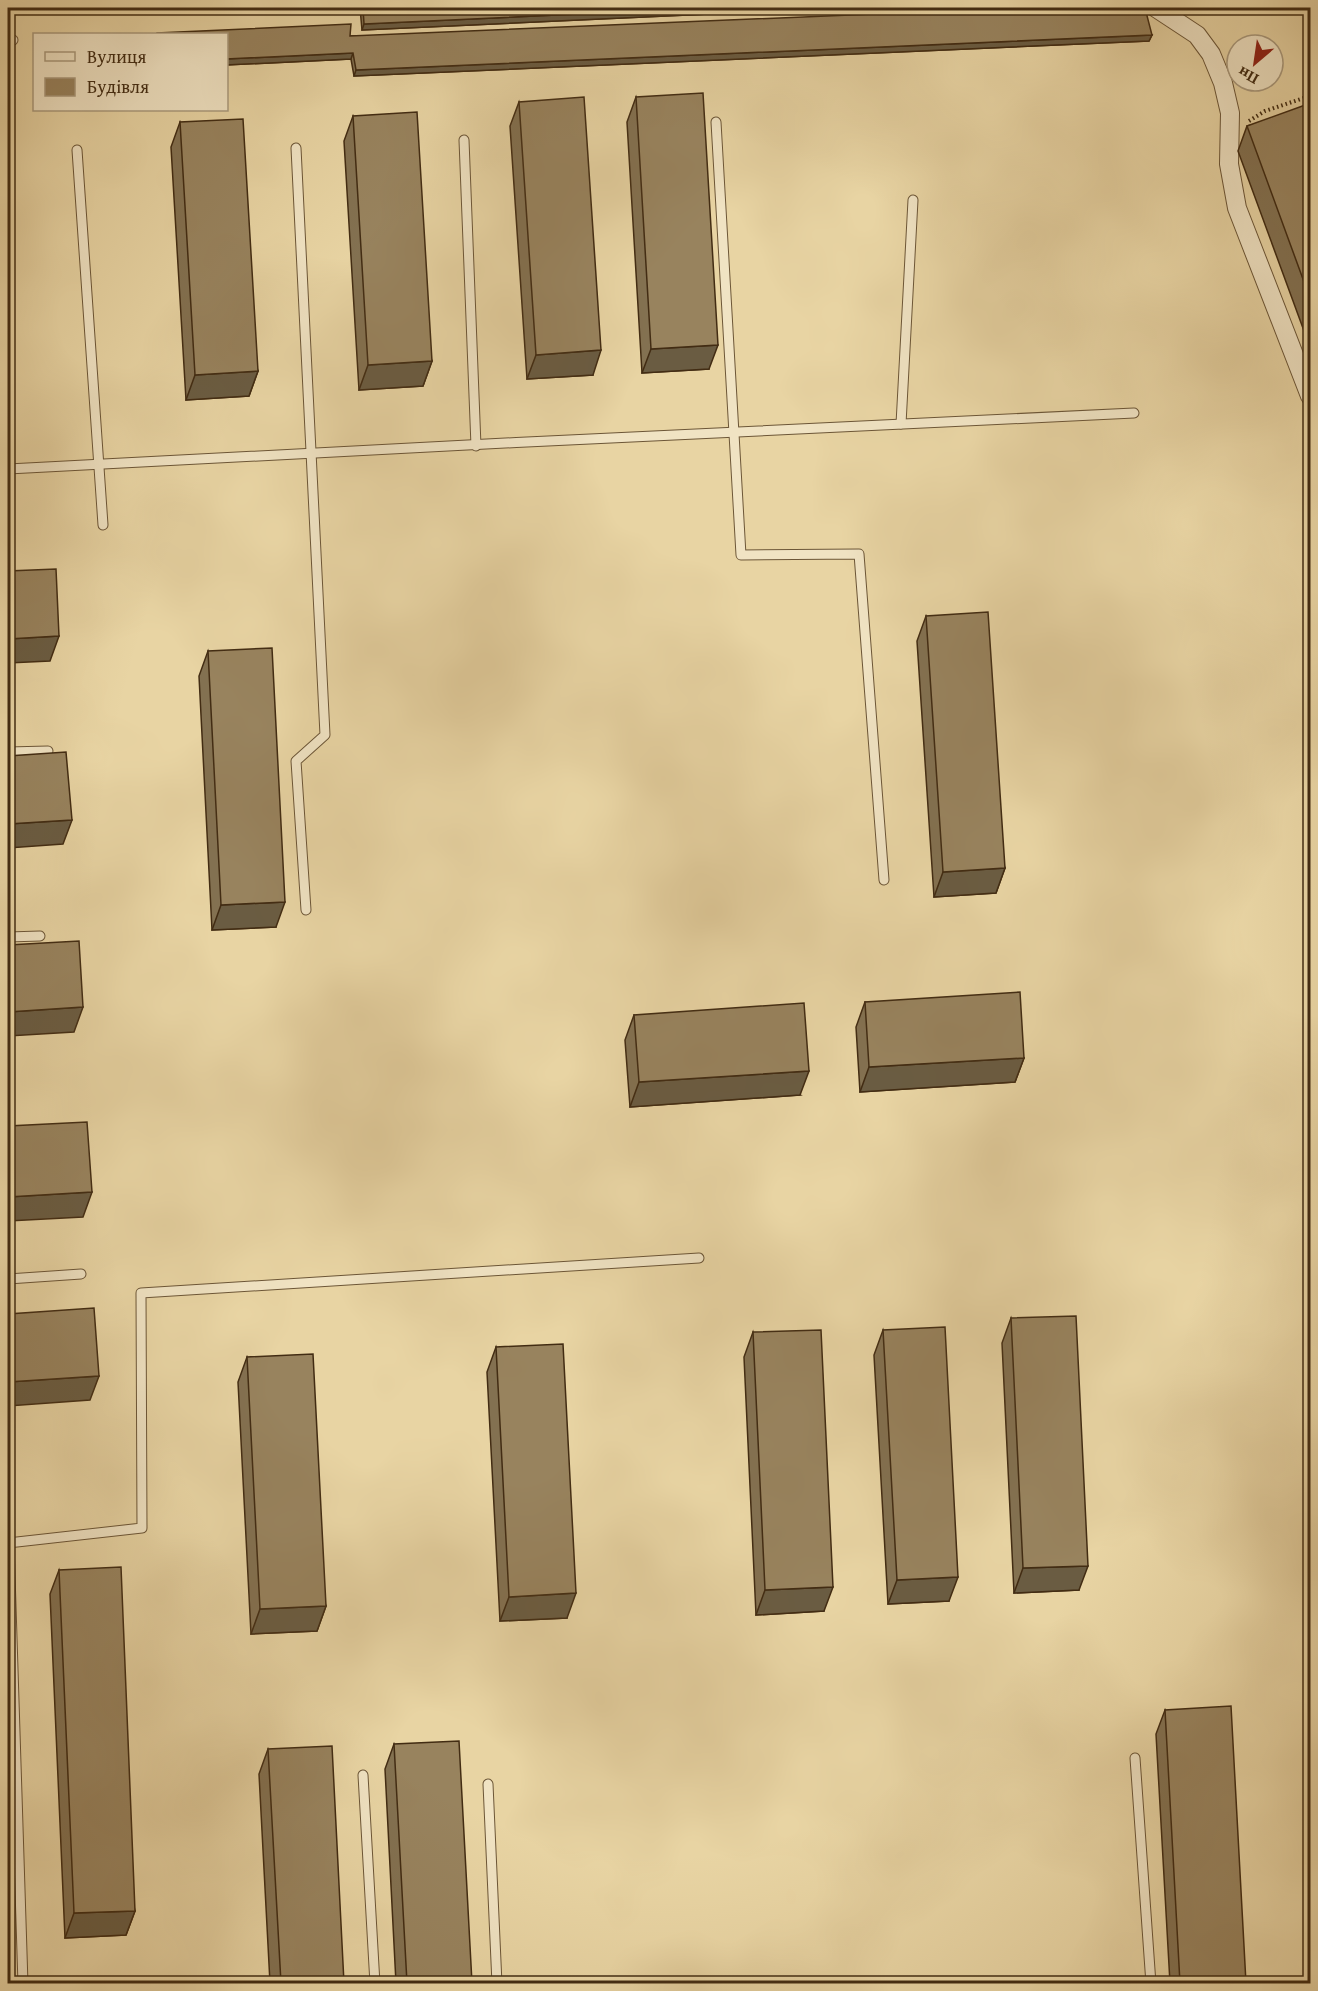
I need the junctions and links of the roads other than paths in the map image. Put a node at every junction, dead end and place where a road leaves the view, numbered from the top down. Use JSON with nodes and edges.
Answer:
{"nodes":[{"id":1,"x":1156,"y":8,"type":"edge"},
{"id":2,"x":716,"y":122,"type":"dead end"},
{"id":3,"x":464,"y":140,"type":"dead end"},
{"id":4,"x":296,"y":148,"type":"dead end"},
{"id":5,"x":77,"y":150,"type":"dead end"},
{"id":6,"x":912,"y":200,"type":"dead end"},
{"id":7,"x":1311,"y":396,"type":"edge"},
{"id":8,"x":1134,"y":413,"type":"dead end"},
{"id":9,"x":901,"y":424,"type":"junction"},
{"id":10,"x":733,"y":433,"type":"junction"},
{"id":11,"x":476,"y":446,"type":"junction"},
{"id":12,"x":310,"y":452,"type":"junction"},
{"id":13,"x":98,"y":464,"type":"junction"},
{"id":14,"x":8,"y":469,"type":"edge"},
{"id":15,"x":103,"y":525,"type":"dead end"},
{"id":16,"x":48,"y":751,"type":"edge"},
{"id":17,"x":8,"y":752,"type":"edge"},
{"id":18,"x":884,"y":880,"type":"dead end"},
{"id":19,"x":306,"y":910,"type":"dead end"},
{"id":20,"x":40,"y":936,"type":"dead end"},
{"id":21,"x":8,"y":937,"type":"edge"},
{"id":22,"x":699,"y":1258,"type":"dead end"},
{"id":23,"x":81,"y":1274,"type":"dead end"},
{"id":24,"x":8,"y":1279,"type":"edge"},
{"id":25,"x":8,"y":1543,"type":"edge"},
{"id":26,"x":1135,"y":1758,"type":"dead end"},
{"id":27,"x":11,"y":1773,"type":"edge"},
{"id":28,"x":363,"y":1775,"type":"dead end"},
{"id":29,"x":488,"y":1784,"type":"dead end"},
{"id":30,"x":23,"y":1983,"type":"edge"},
{"id":31,"x":375,"y":1983,"type":"edge"},
{"id":32,"x":497,"y":1983,"type":"edge"},
{"id":33,"x":1151,"y":1983,"type":"edge"}],
"edges":[{"from":1,"to":7,"type":"street"},
{"from":2,"to":10,"type":"lane"},
{"from":3,"to":11,"type":"lane"},
{"from":4,"to":12,"type":"lane"},
{"from":5,"to":13,"type":"lane"},
{"from":6,"to":9,"type":"lane"},
{"from":8,"to":9,"type":"lane"},
{"from":9,"to":10,"type":"lane"},
{"from":10,"to":11,"type":"lane"},
{"from":10,"to":18,"type":"lane"},
{"from":11,"to":12,"type":"lane"},
{"from":12,"to":13,"type":"lane"},
{"from":12,"to":19,"type":"lane"},
{"from":13,"to":14,"type":"lane"},
{"from":13,"to":15,"type":"lane"},
{"from":16,"to":17,"type":"lane"},
{"from":20,"to":21,"type":"lane"},
{"from":22,"to":25,"type":"lane"},
{"from":23,"to":24,"type":"lane"},
{"from":25,"to":27,"type":"lane"},
{"from":26,"to":33,"type":"lane"},
{"from":27,"to":30,"type":"lane"},
{"from":28,"to":31,"type":"lane"},
{"from":29,"to":32,"type":"lane"}]}
